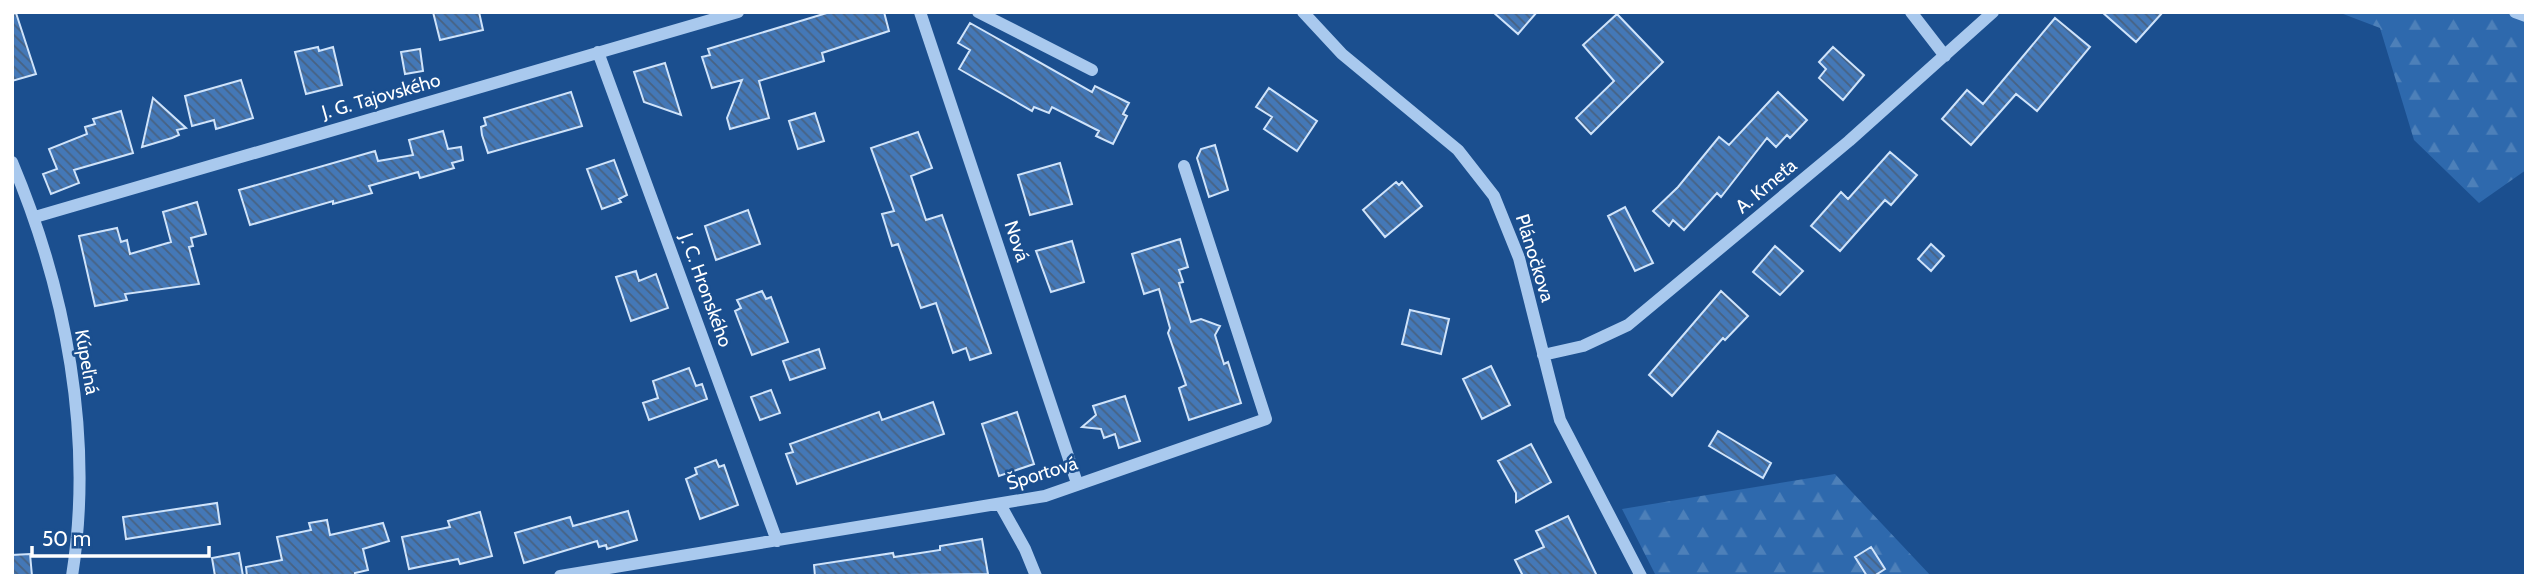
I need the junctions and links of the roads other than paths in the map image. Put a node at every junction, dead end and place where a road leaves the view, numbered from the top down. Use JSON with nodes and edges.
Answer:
{"nodes":[{"id":1,"x":738,"y":12,"type":"edge"},
{"id":2,"x":920,"y":12,"type":"edge"},
{"id":3,"x":978,"y":12,"type":"edge"},
{"id":4,"x":1303,"y":12,"type":"edge"},
{"id":5,"x":1911,"y":12,"type":"edge"},
{"id":6,"x":1993,"y":12,"type":"edge"},
{"id":7,"x":2515,"y":12,"type":"edge"},
{"id":8,"x":2526,"y":16,"type":"edge"},
{"id":9,"x":598,"y":52,"type":"junction"},
{"id":10,"x":1945,"y":56,"type":"junction"},
{"id":11,"x":1092,"y":70,"type":"dead end"},
{"id":12,"x":12,"y":162,"type":"edge"},
{"id":13,"x":1184,"y":166,"type":"dead end"},
{"id":14,"x":35,"y":217,"type":"junction"},
{"id":15,"x":1543,"y":355,"type":"junction"},
{"id":16,"x":1077,"y":483,"type":"junction"},
{"id":17,"x":1000,"y":506,"type":"junction"},
{"id":18,"x":777,"y":541,"type":"junction"},
{"id":19,"x":72,"y":576,"type":"edge"},
{"id":20,"x":560,"y":576,"type":"edge"},
{"id":21,"x":1036,"y":576,"type":"edge"},
{"id":22,"x":1641,"y":576,"type":"edge"}],
"edges":[{"from":1,"to":9,"type":"street","name":"J. G. Tajovského"},
{"from":2,"to":16,"type":"street","name":"Nová"},
{"from":3,"to":11,"type":"street"},
{"from":4,"to":15,"type":"street","name":"Plánočkova"},
{"from":5,"to":10,"type":"street"},
{"from":6,"to":10,"type":"street","name":"A. Kmeťa"},
{"from":7,"to":8,"type":"street"},
{"from":9,"to":14,"type":"street","name":"J. G. Tajovského"},
{"from":9,"to":18,"type":"street","name":"J. C. Hronského"},
{"from":10,"to":15,"type":"street","name":"A. Kmeťa"},
{"from":12,"to":14,"type":"street","name":"Kúpeľná"},
{"from":13,"to":16,"type":"street","name":"Športová"},
{"from":14,"to":19,"type":"street","name":"Kúpeľná"},
{"from":15,"to":22,"type":"street","name":"Plánočkova"},
{"from":16,"to":17,"type":"street","name":"Športová"},
{"from":17,"to":18,"type":"street","name":"Športová"},
{"from":17,"to":21,"type":"street"},
{"from":18,"to":20,"type":"street","name":"Športová"}]}
